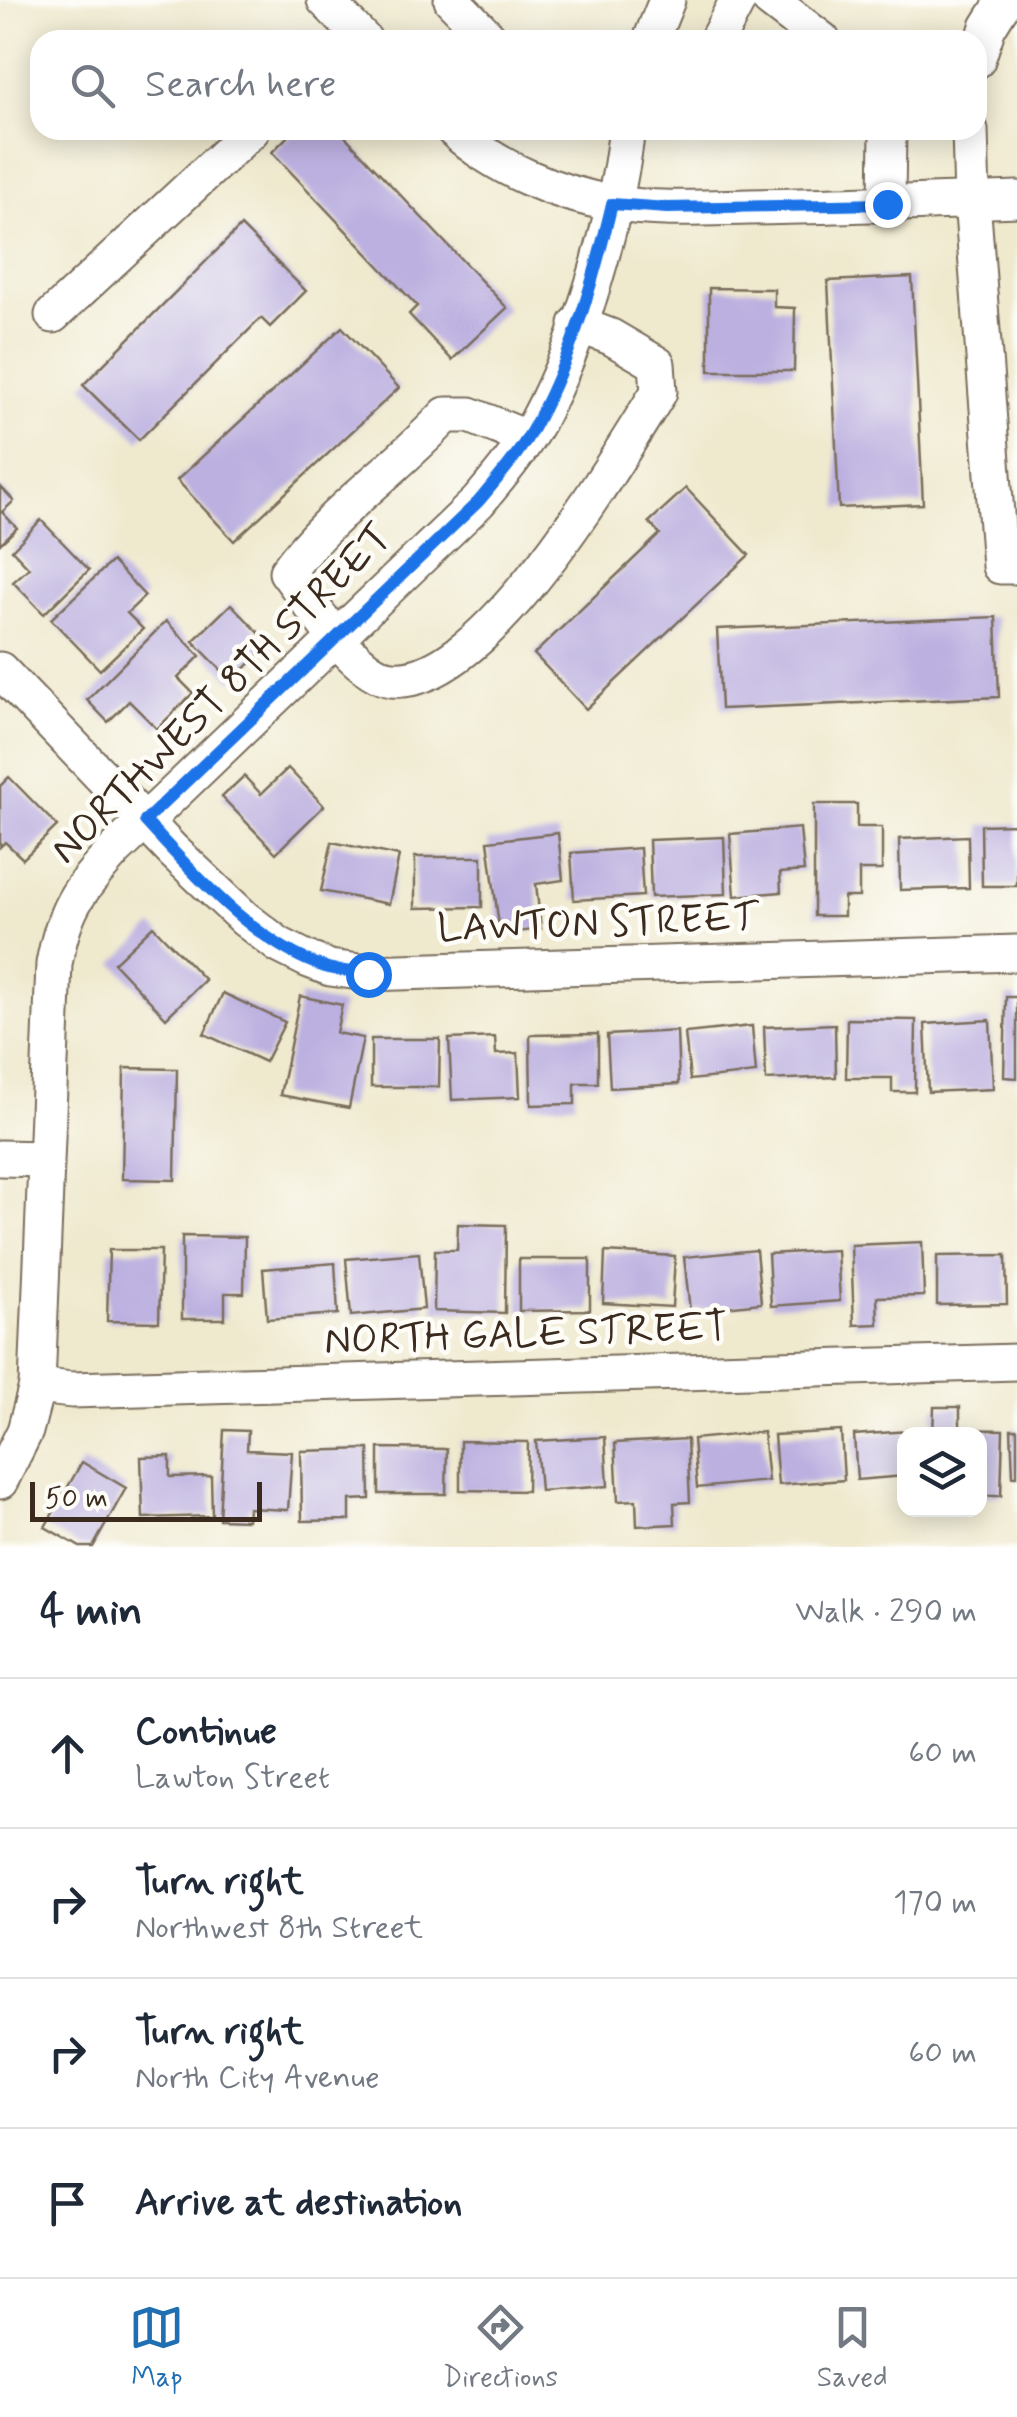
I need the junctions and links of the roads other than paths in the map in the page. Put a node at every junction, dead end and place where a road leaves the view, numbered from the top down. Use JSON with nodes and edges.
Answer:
{"nodes":[{"id":1,"x":324,"y":0,"type":"edge"},
{"id":2,"x":452,"y":0,"type":"edge"},
{"id":3,"x":667,"y":0,"type":"edge"},
{"id":4,"x":738,"y":0,"type":"edge"},
{"id":5,"x":770,"y":0,"type":"edge"},
{"id":6,"x":1005,"y":0,"type":"edge"},
{"id":7,"x":349,"y":30,"type":"edge"},
{"id":8,"x":481,"y":30,"type":"edge"},
{"id":9,"x":655,"y":30,"type":"edge"},
{"id":10,"x":720,"y":30,"type":"edge"},
{"id":11,"x":809,"y":30,"type":"edge"},
{"id":12,"x":987,"y":31,"type":"edge"},
{"id":13,"x":241,"y":140,"type":"edge"},
{"id":14,"x":468,"y":140,"type":"edge"},
{"id":15,"x":625,"y":140,"type":"edge"},
{"id":16,"x":888,"y":140,"type":"edge"},
{"id":17,"x":970,"y":140,"type":"edge"},
{"id":18,"x":1017,"y":199,"type":"edge"},
{"id":19,"x":972,"y":200,"type":"junction"},
{"id":20,"x":612,"y":204,"type":"junction"},
{"id":21,"x":887,"y":204,"type":"junction"},
{"id":22,"x":53,"y":315,"type":"dead end"},
{"id":23,"x":577,"y":324,"type":"junction"},
{"id":24,"x":526,"y":438,"type":"junction"},
{"id":25,"x":1017,"y":566,"type":"edge"},
{"id":26,"x":336,"y":637,"type":"junction"},
{"id":27,"x":0,"y":670,"type":"edge"},
{"id":28,"x":145,"y":821,"type":"junction"},
{"id":29,"x":1017,"y":952,"type":"edge"},
{"id":30,"x":0,"y":1158,"type":"edge"},
{"id":31,"x":45,"y":1160,"type":"junction"},
{"id":32,"x":1017,"y":1362,"type":"edge"},
{"id":33,"x":37,"y":1386,"type":"junction"},
{"id":34,"x":0,"y":1482,"type":"edge"}],
"edges":[{"from":1,"to":7,"type":"street"},
{"from":2,"to":8,"type":"street"},
{"from":3,"to":9,"type":"street"},
{"from":4,"to":10,"type":"street"},
{"from":5,"to":11,"type":"street"},
{"from":6,"to":12,"type":"street"},
{"from":13,"to":22,"type":"street"},
{"from":14,"to":20,"type":"street"},
{"from":15,"to":20,"type":"street","name":"NORTHWEST 8TH STREET"},
{"from":16,"to":21,"type":"street"},
{"from":17,"to":19,"type":"street"},
{"from":18,"to":19,"type":"street"},
{"from":19,"to":21,"type":"street"},
{"from":19,"to":25,"type":"street"},
{"from":20,"to":21,"type":"street"},
{"from":20,"to":23,"type":"street","name":"NORTHWEST 8TH STREET"},
{"from":23,"to":24,"type":"street","name":"NORTHWEST 8TH STREET"},
{"from":23,"to":26,"type":"street"},
{"from":24,"to":26,"type":"street","name":"NORTHWEST 8TH STREET"},
{"from":24,"to":26,"type":"street"},
{"from":26,"to":28,"type":"street","name":"NORTHWEST 8TH STREET"},
{"from":27,"to":28,"type":"street","name":"LAWTON STREET"},
{"from":28,"to":29,"type":"street","name":"LAWTON STREET"},
{"from":28,"to":31,"type":"street","name":"NORTHWEST 8TH STREET"},
{"from":30,"to":31,"type":"street"},
{"from":31,"to":33,"type":"street","name":"NORTHWEST 8TH STREET"},
{"from":32,"to":33,"type":"street","name":"NORTH GALE STREET"},
{"from":33,"to":34,"type":"street","name":"NORTHWEST 8TH STREET"}]}
